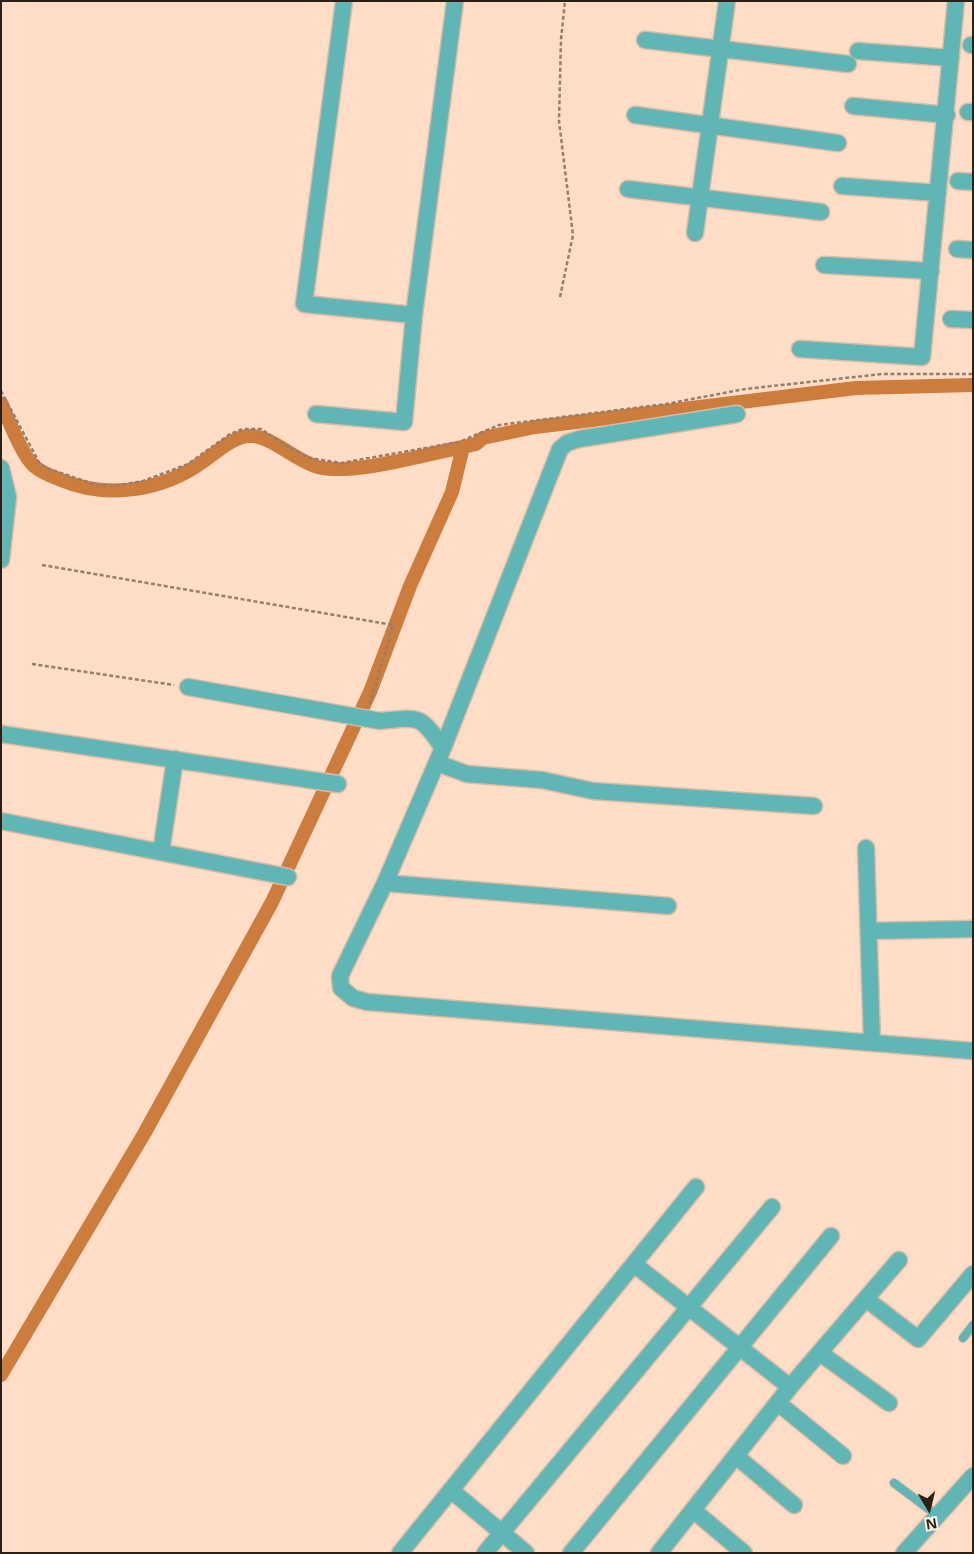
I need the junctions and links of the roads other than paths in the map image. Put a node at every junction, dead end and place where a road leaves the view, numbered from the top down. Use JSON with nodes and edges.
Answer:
{"nodes":[{"id":1,"x":344,"y":1,"type":"edge"},
{"id":2,"x":455,"y":1,"type":"edge"},
{"id":3,"x":727,"y":1,"type":"edge"},
{"id":4,"x":956,"y":1,"type":"edge"},
{"id":5,"x":645,"y":40,"type":"dead end"},
{"id":6,"x":720,"y":50,"type":"junction"},
{"id":7,"x":858,"y":51,"type":"dead end"},
{"id":8,"x":951,"y":58,"type":"junction"},
{"id":9,"x":848,"y":64,"type":"dead end"},
{"id":10,"x":853,"y":106,"type":"dead end"},
{"id":11,"x":635,"y":115,"type":"dead end"},
{"id":12,"x":947,"y":115,"type":"junction"},
{"id":13,"x":710,"y":124,"type":"junction"},
{"id":14,"x":838,"y":143,"type":"dead end"},
{"id":15,"x":842,"y":186,"type":"dead end"},
{"id":16,"x":628,"y":189,"type":"dead end"},
{"id":17,"x":938,"y":193,"type":"junction"},
{"id":18,"x":700,"y":198,"type":"junction"},
{"id":19,"x":821,"y":212,"type":"dead end"},
{"id":20,"x":695,"y":233,"type":"dead end"},
{"id":21,"x":824,"y":264,"type":"dead end"},
{"id":22,"x":931,"y":271,"type":"junction"},
{"id":23,"x":414,"y":315,"type":"junction"},
{"id":24,"x":951,"y":319,"type":"dead end"},
{"id":25,"x":973,"y":320,"type":"edge"},
{"id":26,"x":800,"y":349,"type":"dead end"},
{"id":27,"x":316,"y":414,"type":"dead end"},
{"id":28,"x":737,"y":414,"type":"dead end"},
{"id":29,"x":1,"y":468,"type":"edge"},
{"id":30,"x":5,"y":496,"type":"edge"},
{"id":31,"x":1,"y":560,"type":"edge"},
{"id":32,"x":188,"y":687,"type":"road end"},
{"id":33,"x":1,"y":734,"type":"edge"},
{"id":34,"x":440,"y":755,"type":"junction"},
{"id":35,"x":176,"y":759,"type":"junction"},
{"id":36,"x":338,"y":784,"type":"dead end"},
{"id":37,"x":814,"y":806,"type":"dead end"},
{"id":38,"x":1,"y":821,"type":"edge"},
{"id":39,"x":866,"y":848,"type":"dead end"},
{"id":40,"x":161,"y":852,"type":"junction"},
{"id":41,"x":288,"y":877,"type":"dead end"},
{"id":42,"x":385,"y":883,"type":"junction"},
{"id":43,"x":668,"y":906,"type":"dead end"},
{"id":44,"x":973,"y":929,"type":"edge"},
{"id":45,"x":870,"y":931,"type":"junction"},
{"id":46,"x":872,"y":1043,"type":"junction"},
{"id":47,"x":973,"y":1051,"type":"edge"},
{"id":48,"x":696,"y":1187,"type":"dead end"},
{"id":49,"x":772,"y":1207,"type":"dead end"},
{"id":50,"x":831,"y":1236,"type":"dead end"},
{"id":51,"x":899,"y":1260,"type":"dead end"},
{"id":52,"x":635,"y":1265,"type":"junction"},
{"id":53,"x":973,"y":1274,"type":"edge"},
{"id":54,"x":866,"y":1299,"type":"junction"},
{"id":55,"x":689,"y":1308,"type":"junction"},
{"id":56,"x":973,"y":1325,"type":"edge"},
{"id":57,"x":963,"y":1338,"type":"dead end"},
{"id":58,"x":738,"y":1347,"type":"junction"},
{"id":59,"x":820,"y":1353,"type":"junction"},
{"id":60,"x":790,"y":1388,"type":"junction"},
{"id":61,"x":890,"y":1403,"type":"dead end"},
{"id":62,"x":778,"y":1404,"type":"junction"},
{"id":63,"x":736,"y":1456,"type":"junction"},
{"id":64,"x":843,"y":1456,"type":"dead end"},
{"id":65,"x":973,"y":1476,"type":"edge"},
{"id":66,"x":894,"y":1483,"type":"dead end"},
{"id":67,"x":452,"y":1491,"type":"junction"},
{"id":68,"x":794,"y":1505,"type":"dead end"},
{"id":69,"x":692,"y":1510,"type":"junction"},
{"id":70,"x":938,"y":1516,"type":"junction"},
{"id":71,"x":501,"y":1533,"type":"junction"},
{"id":72,"x":400,"y":1553,"type":"edge"},
{"id":73,"x":485,"y":1553,"type":"edge"},
{"id":74,"x":526,"y":1553,"type":"edge"},
{"id":75,"x":571,"y":1553,"type":"edge"},
{"id":76,"x":659,"y":1553,"type":"edge"},
{"id":77,"x":744,"y":1553,"type":"edge"},
{"id":78,"x":904,"y":1553,"type":"edge"}],
"edges":[{"from":1,"to":23,"type":"street"},
{"from":2,"to":23,"type":"street"},
{"from":3,"to":6,"type":"street"},
{"from":4,"to":8,"type":"street"},
{"from":5,"to":6,"type":"street"},
{"from":6,"to":9,"type":"street"},
{"from":6,"to":13,"type":"street"},
{"from":7,"to":8,"type":"street"},
{"from":8,"to":12,"type":"street"},
{"from":10,"to":12,"type":"street"},
{"from":11,"to":13,"type":"street"},
{"from":12,"to":17,"type":"street"},
{"from":13,"to":14,"type":"street"},
{"from":13,"to":18,"type":"street"},
{"from":15,"to":17,"type":"street"},
{"from":16,"to":18,"type":"street"},
{"from":17,"to":22,"type":"street"},
{"from":18,"to":19,"type":"street"},
{"from":18,"to":20,"type":"street"},
{"from":21,"to":22,"type":"street"},
{"from":22,"to":26,"type":"street"},
{"from":23,"to":27,"type":"street"},
{"from":24,"to":25,"type":"street"},
{"from":28,"to":34,"type":"street"},
{"from":29,"to":30,"type":"street"},
{"from":30,"to":31,"type":"street"},
{"from":32,"to":34,"type":"street"},
{"from":33,"to":35,"type":"street"},
{"from":34,"to":37,"type":"street"},
{"from":34,"to":42,"type":"street"},
{"from":35,"to":36,"type":"street"},
{"from":35,"to":40,"type":"street"},
{"from":38,"to":40,"type":"street"},
{"from":39,"to":45,"type":"street"},
{"from":40,"to":41,"type":"street"},
{"from":42,"to":43,"type":"street"},
{"from":42,"to":46,"type":"street"},
{"from":44,"to":45,"type":"street"},
{"from":45,"to":46,"type":"street"},
{"from":46,"to":47,"type":"street"},
{"from":48,"to":52,"type":"street"},
{"from":49,"to":55,"type":"street"},
{"from":50,"to":58,"type":"street"},
{"from":51,"to":54,"type":"street"},
{"from":52,"to":55,"type":"street"},
{"from":52,"to":67,"type":"street"},
{"from":53,"to":54,"type":"street"},
{"from":54,"to":59,"type":"street"},
{"from":55,"to":58,"type":"street"},
{"from":55,"to":71,"type":"street"},
{"from":56,"to":57,"type":"lane"},
{"from":58,"to":60,"type":"street"},
{"from":58,"to":75,"type":"street"},
{"from":59,"to":60,"type":"street"},
{"from":59,"to":61,"type":"street"},
{"from":60,"to":62,"type":"street"},
{"from":62,"to":63,"type":"street"},
{"from":62,"to":64,"type":"street"},
{"from":63,"to":68,"type":"street"},
{"from":63,"to":69,"type":"street"},
{"from":65,"to":70,"type":"street"},
{"from":66,"to":70,"type":"lane"},
{"from":67,"to":71,"type":"street"},
{"from":67,"to":72,"type":"street"},
{"from":69,"to":76,"type":"street"},
{"from":69,"to":77,"type":"street"},
{"from":70,"to":78,"type":"street"},
{"from":71,"to":73,"type":"street"},
{"from":71,"to":74,"type":"street"}]}
